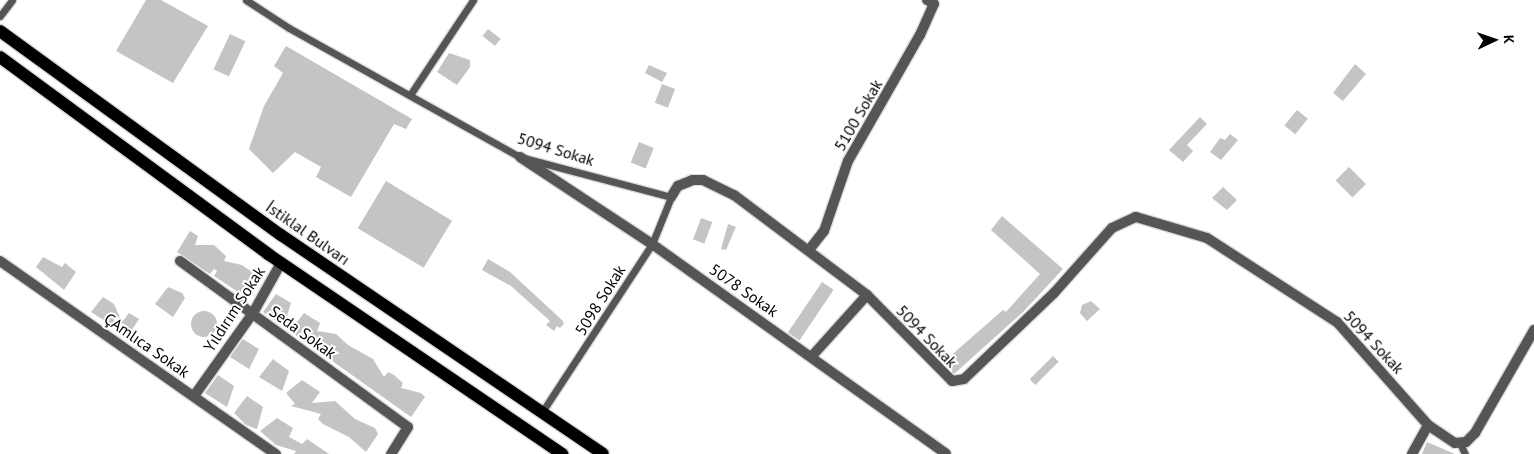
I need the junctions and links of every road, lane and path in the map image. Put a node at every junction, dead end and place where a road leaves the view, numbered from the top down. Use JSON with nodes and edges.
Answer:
{"nodes":[{"id":1,"x":12,"y":0,"type":"edge"},
{"id":2,"x":246,"y":0,"type":"edge"},
{"id":3,"x":473,"y":0,"type":"edge"},
{"id":4,"x":926,"y":0,"type":"edge"},
{"id":5,"x":0,"y":16,"type":"edge"},
{"id":6,"x":0,"y":31,"type":"edge"},
{"id":7,"x":0,"y":57,"type":"edge"},
{"id":8,"x":410,"y":95,"type":"junction"},
{"id":9,"x":520,"y":157,"type":"junction"},
{"id":10,"x":672,"y":197,"type":"junction"},
{"id":11,"x":652,"y":244,"type":"junction"},
{"id":12,"x":809,"y":250,"type":"junction"},
{"id":13,"x":0,"y":261,"type":"edge"},
{"id":14,"x":180,"y":261,"type":"dead end"},
{"id":15,"x":281,"y":263,"type":"junction"},
{"id":16,"x":866,"y":296,"type":"junction"},
{"id":17,"x":252,"y":313,"type":"junction"},
{"id":18,"x":1534,"y":330,"type":"edge"},
{"id":19,"x":812,"y":356,"type":"junction"},
{"id":20,"x":194,"y":396,"type":"junction"},
{"id":21,"x":542,"y":412,"type":"junction"},
{"id":22,"x":1428,"y":425,"type":"junction"},
{"id":23,"x":1460,"y":443,"type":"junction"},
{"id":24,"x":276,"y":454,"type":"edge"},
{"id":25,"x":391,"y":454,"type":"edge"},
{"id":26,"x":562,"y":454,"type":"edge"},
{"id":27,"x":603,"y":454,"type":"edge"},
{"id":28,"x":946,"y":454,"type":"edge"},
{"id":29,"x":1412,"y":454,"type":"edge"},
{"id":30,"x":1465,"y":454,"type":"edge"}],
"edges":[{"from":1,"to":5,"type":"lane"},
{"from":2,"to":8,"type":"lane","name":"5094 Sokak"},
{"from":3,"to":8,"type":"lane"},
{"from":4,"to":12,"type":"street","name":"5100 Sokak"},
{"from":6,"to":21,"type":"main road","name":"İstiklal Bulvarı"},
{"from":7,"to":15,"type":"main road"},
{"from":8,"to":9,"type":"lane","name":"5094 Sokak"},
{"from":9,"to":10,"type":"lane","name":"5094 Sokak"},
{"from":9,"to":11,"type":"street","name":"5078 Sokak"},
{"from":10,"to":11,"type":"lane","name":"5098 Sokak"},
{"from":10,"to":12,"type":"street","name":"5094 Sokak"},
{"from":11,"to":19,"type":"street","name":"5078 Sokak"},
{"from":11,"to":21,"type":"lane","name":"5098 Sokak"},
{"from":12,"to":16,"type":"street","name":"5094 Sokak"},
{"from":13,"to":20,"type":"street","name":"ÇAmlıca Sokak"},
{"from":14,"to":17,"type":"street","name":"Seda Sokak"},
{"from":15,"to":17,"type":"street","name":"Yıldırım Sokak"},
{"from":15,"to":26,"type":"main road"},
{"from":16,"to":19,"type":"street"},
{"from":16,"to":22,"type":"street","name":"5094 Sokak"},
{"from":17,"to":20,"type":"street","name":"Yıldırım Sokak"},
{"from":17,"to":25,"type":"street","name":"Seda Sokak"},
{"from":18,"to":23,"type":"street"},
{"from":19,"to":28,"type":"street","name":"5078 Sokak"},
{"from":20,"to":24,"type":"street","name":"ÇAmlıca Sokak"},
{"from":21,"to":27,"type":"main road","name":"İstiklal Bulvarı"},
{"from":22,"to":23,"type":"street","name":"5094 Sokak"},
{"from":22,"to":29,"type":"street"},
{"from":23,"to":30,"type":"lane"}]}
